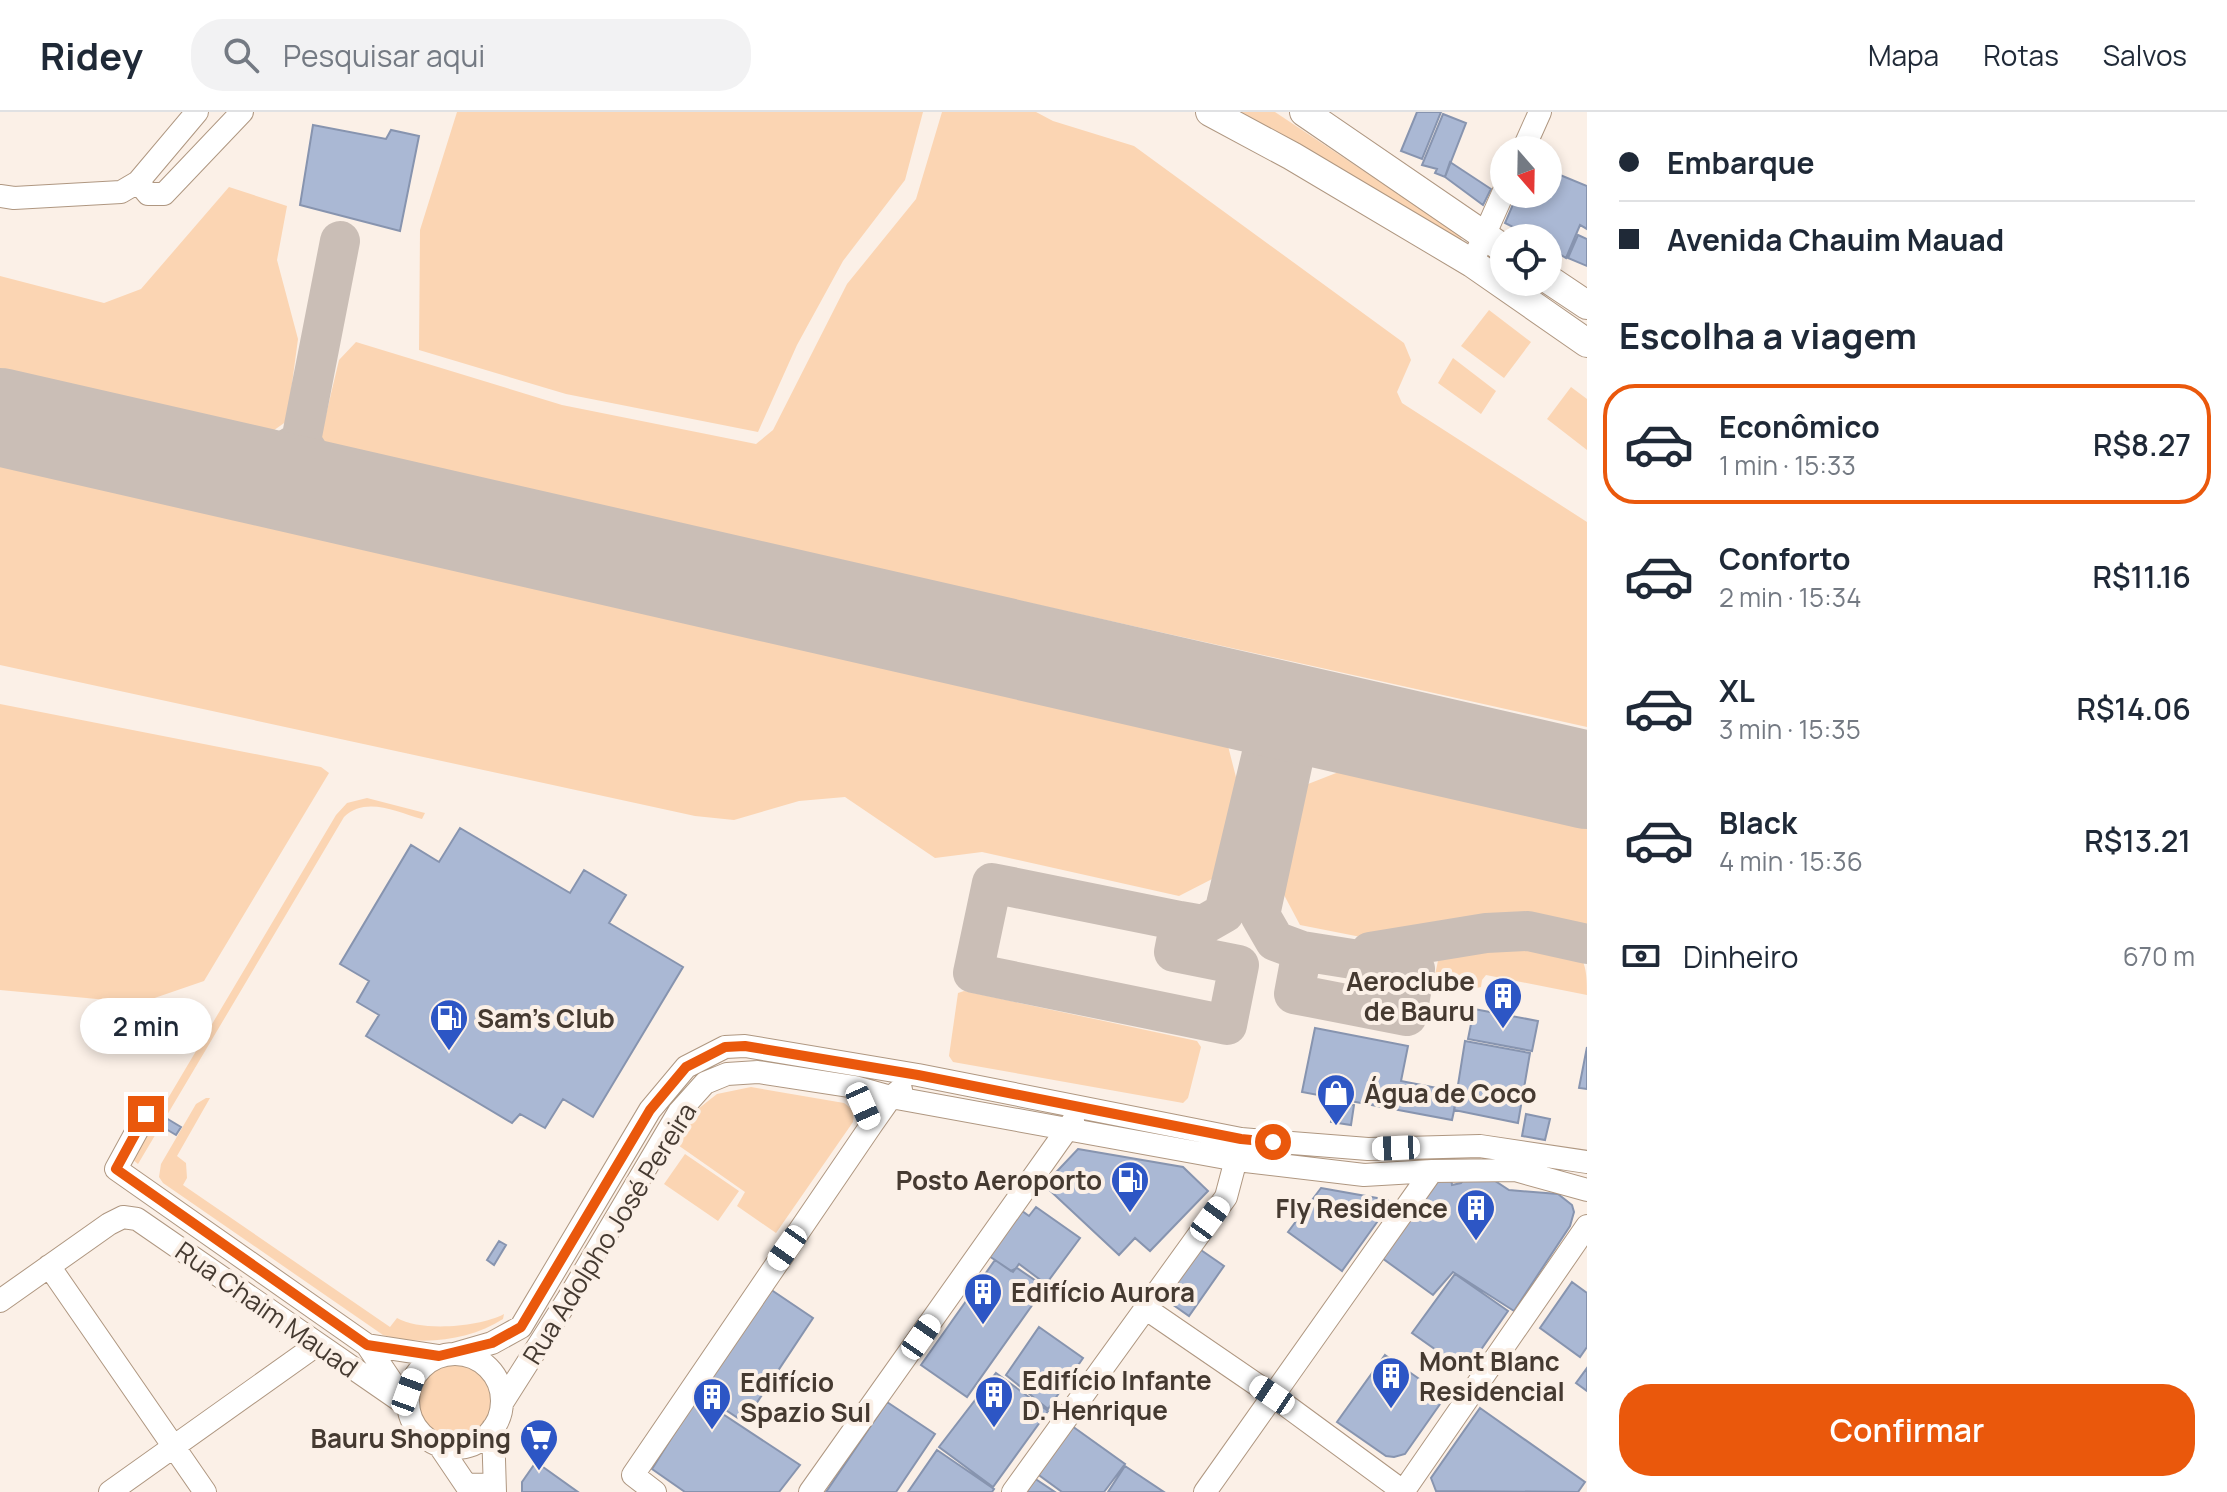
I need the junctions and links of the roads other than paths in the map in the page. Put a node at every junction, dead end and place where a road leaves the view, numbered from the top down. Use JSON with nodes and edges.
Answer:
{"nodes":[{"id":1,"x":197,"y":112,"type":"edge"},
{"id":2,"x":242,"y":112,"type":"edge"},
{"id":3,"x":1210,"y":112,"type":"edge"},
{"id":4,"x":1304,"y":112,"type":"edge"},
{"id":5,"x":1540,"y":112,"type":"edge"},
{"id":6,"x":1529,"y":136,"type":"edge"},
{"id":7,"x":138,"y":182,"type":"junction"},
{"id":8,"x":5,"y":193,"type":"edge"},
{"id":9,"x":1490,"y":239,"type":"edge"},
{"id":10,"x":1490,"y":246,"type":"edge"},
{"id":11,"x":1472,"y":263,"type":"junction"},
{"id":12,"x":1562,"y":288,"type":"edge"},
{"id":13,"x":1587,"y":305,"type":"edge"},
{"id":14,"x":1587,"y":343,"type":"edge"},
{"id":15,"x":918,"y":1075,"type":"junction"},
{"id":16,"x":855,"y":1087,"type":"junction"},
{"id":17,"x":891,"y":1097,"type":"junction"},
{"id":18,"x":1081,"y":1107,"type":"junction"},
{"id":19,"x":146,"y":1114,"type":"dead end"},
{"id":20,"x":872,"y":1124,"type":"junction"},
{"id":21,"x":1068,"y":1130,"type":"junction"},
{"id":22,"x":1239,"y":1149,"type":"junction"},
{"id":23,"x":1368,"y":1149,"type":"junction"},
{"id":24,"x":1201,"y":1152,"type":"junction"},
{"id":25,"x":1587,"y":1162,"type":"edge"},
{"id":26,"x":1432,"y":1171,"type":"junction"},
{"id":27,"x":1364,"y":1175,"type":"junction"},
{"id":28,"x":1587,"y":1190,"type":"edge"},
{"id":29,"x":1226,"y":1197,"type":"junction"},
{"id":30,"x":1587,"y":1226,"type":"edge"},
{"id":31,"x":49,"y":1266,"type":"junction"},
{"id":32,"x":0,"y":1301,"type":"edge"},
{"id":33,"x":1145,"y":1308,"type":"junction"},
{"id":34,"x":318,"y":1344,"type":"junction"},
{"id":35,"x":367,"y":1345,"type":"junction"},
{"id":36,"x":446,"y":1355,"type":"junction"},
{"id":37,"x":1272,"y":1395,"type":"junction"},
{"id":38,"x":502,"y":1403,"type":"junction"},
{"id":39,"x":408,"y":1406,"type":"junction"},
{"id":40,"x":493,"y":1428,"type":"junction"},
{"id":41,"x":439,"y":1445,"type":"junction"},
{"id":42,"x":172,"y":1446,"type":"junction"},
{"id":43,"x":491,"y":1489,"type":"edge"},
{"id":44,"x":110,"y":1492,"type":"edge"},
{"id":45,"x":205,"y":1492,"type":"edge"},
{"id":46,"x":655,"y":1492,"type":"edge"},
{"id":47,"x":810,"y":1492,"type":"edge"},
{"id":48,"x":1013,"y":1492,"type":"edge"},
{"id":49,"x":1205,"y":1492,"type":"edge"},
{"id":50,"x":1404,"y":1492,"type":"edge"}],
"edges":[{"from":1,"to":7,"type":"street"},
{"from":2,"to":7,"type":"street"},
{"from":3,"to":11,"type":"main road"},
{"from":4,"to":9,"type":"main road"},
{"from":5,"to":6,"type":"street"},
{"from":7,"to":8,"type":"street"},
{"from":10,"to":11,"type":"street"},
{"from":11,"to":14,"type":"main road"},
{"from":12,"to":13,"type":"main road"},
{"from":15,"to":17,"type":"street"},
{"from":15,"to":18,"type":"street"},
{"from":15,"to":36,"type":"street","name":"Rua Adolpho José Pereira"},
{"from":16,"to":17,"type":"street"},
{"from":16,"to":20,"type":"street"},
{"from":16,"to":38,"type":"street","name":"Rua Adolpho José Pereira"},
{"from":17,"to":20,"type":"street"},
{"from":17,"to":21,"type":"street"},
{"from":18,"to":21,"type":"street"},
{"from":18,"to":22,"type":"street"},
{"from":19,"to":35,"type":"street"},
{"from":20,"to":46,"type":"street"},
{"from":21,"to":24,"type":"street"},
{"from":21,"to":47,"type":"street"},
{"from":22,"to":23,"type":"street"},
{"from":22,"to":24,"type":"street"},
{"from":22,"to":27,"type":"street"},
{"from":22,"to":29,"type":"street"},
{"from":23,"to":25,"type":"street"},
{"from":23,"to":27,"type":"street"},
{"from":24,"to":29,"type":"street"},
{"from":26,"to":27,"type":"street"},
{"from":26,"to":28,"type":"street"},
{"from":26,"to":37,"type":"street"},
{"from":29,"to":33,"type":"street"},
{"from":30,"to":50,"type":"street"},
{"from":31,"to":32,"type":"street"},
{"from":31,"to":34,"type":"street","name":"Rua Chaim Mauad"},
{"from":31,"to":42,"type":"street"},
{"from":33,"to":37,"type":"street"},
{"from":33,"to":48,"type":"street"},
{"from":34,"to":39,"type":"street","name":"Rua Chaim Mauad"},
{"from":34,"to":42,"type":"street"},
{"from":35,"to":36,"type":"street"},
{"from":35,"to":39,"type":"street"},
{"from":36,"to":38,"type":"street"},
{"from":36,"to":39,"type":"street"},
{"from":37,"to":49,"type":"street"},
{"from":37,"to":50,"type":"street"},
{"from":38,"to":40,"type":"street"},
{"from":39,"to":41,"type":"street"},
{"from":40,"to":41,"type":"street"},
{"from":40,"to":43,"type":"street"},
{"from":41,"to":43,"type":"street"},
{"from":42,"to":44,"type":"street"},
{"from":42,"to":45,"type":"street"}]}
